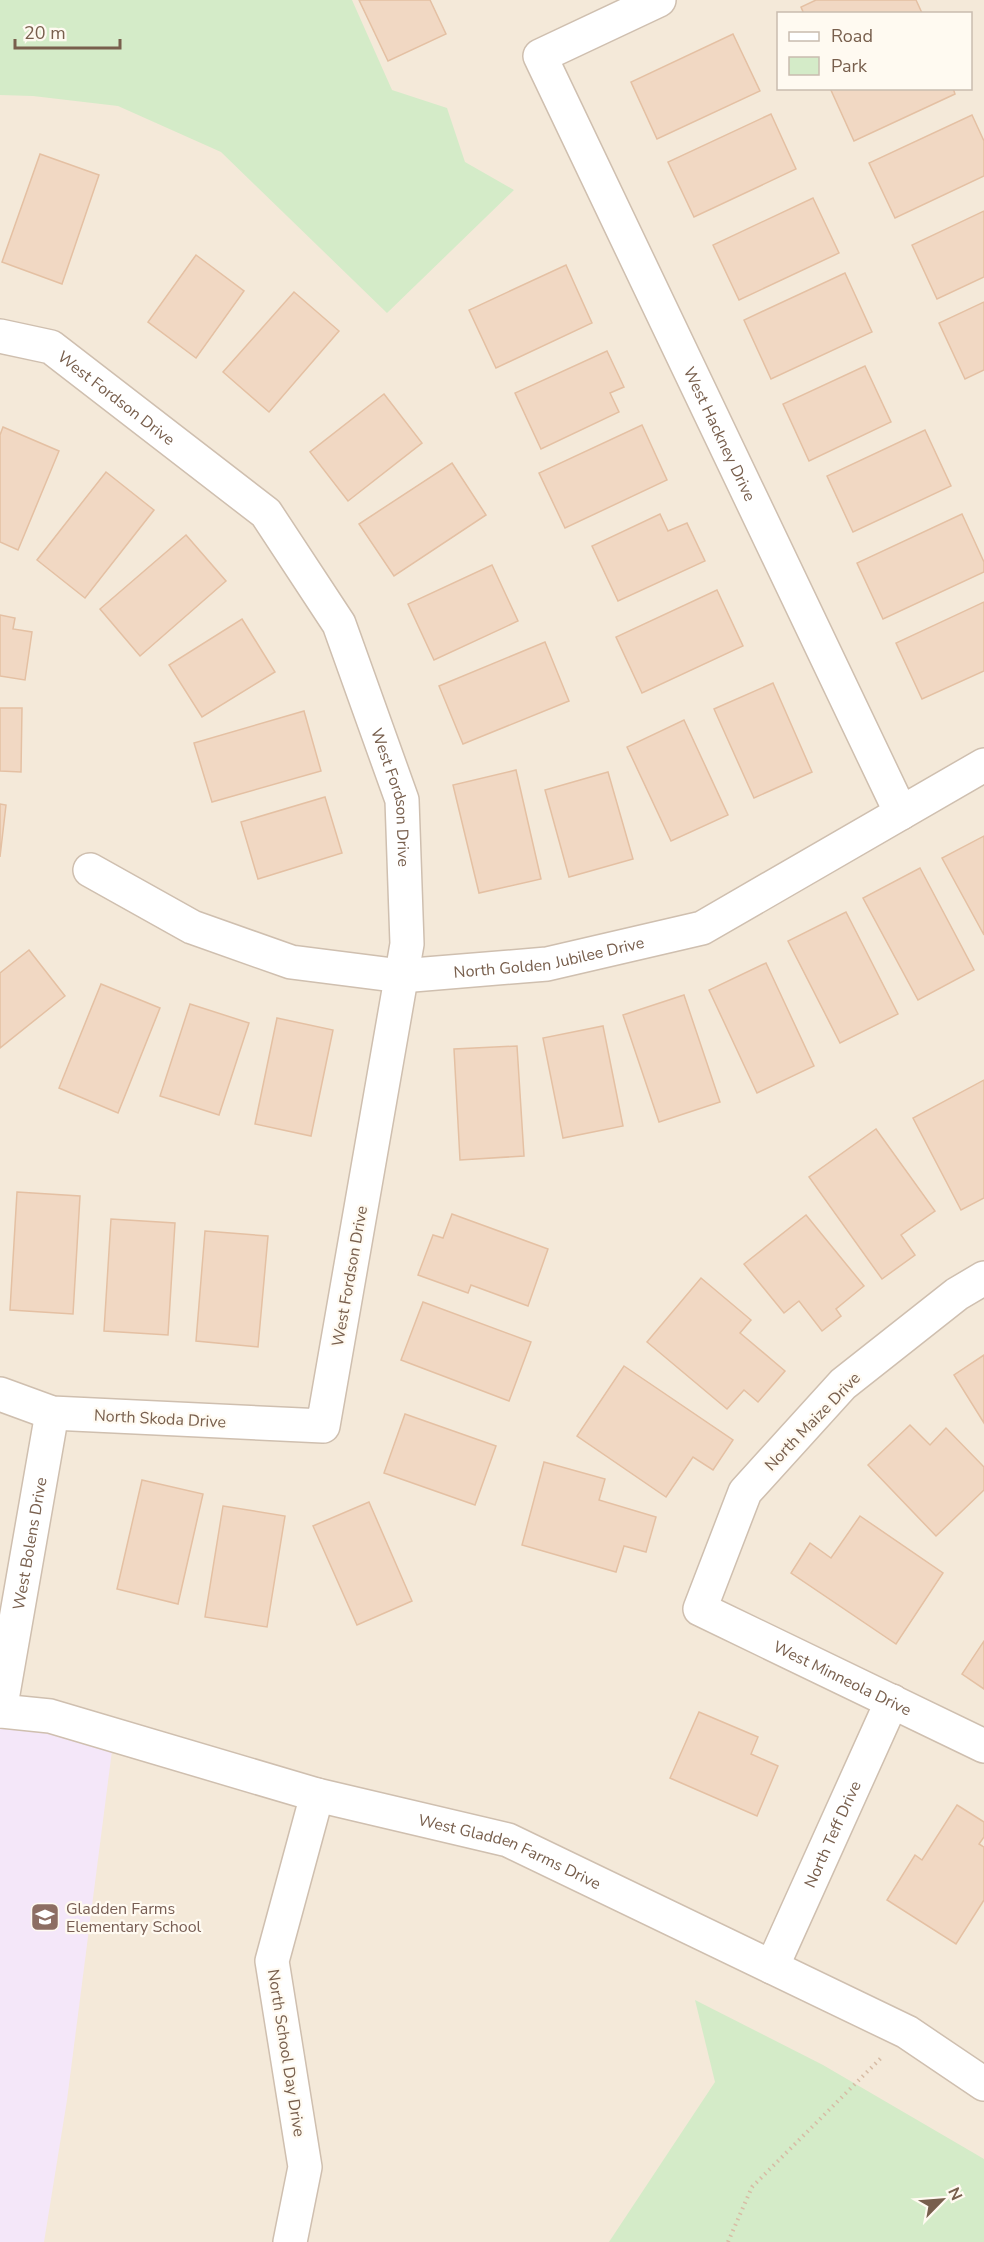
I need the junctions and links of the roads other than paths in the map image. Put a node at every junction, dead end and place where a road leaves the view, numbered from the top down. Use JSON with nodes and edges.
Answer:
{"nodes":[{"id":1,"x":659,"y":0,"type":"edge"},
{"id":2,"x":0,"y":336,"type":"edge"},
{"id":3,"x":984,"y":765,"type":"edge"},
{"id":4,"x":901,"y":813,"type":"junction"},
{"id":5,"x":90,"y":870,"type":"dead end"},
{"id":6,"x":401,"y":976,"type":"junction"},
{"id":7,"x":984,"y":1278,"type":"edge"},
{"id":8,"x":0,"y":1394,"type":"edge"},
{"id":9,"x":52,"y":1413,"type":"junction"},
{"id":10,"x":322,"y":1426,"type":"joint"},
{"id":11,"x":700,"y":1609,"type":"joint"},
{"id":12,"x":892,"y":1701,"type":"junction"},
{"id":13,"x":0,"y":1711,"type":"edge"},
{"id":14,"x":984,"y":1746,"type":"edge"},
{"id":15,"x":317,"y":1795,"type":"junction"},
{"id":16,"x":772,"y":1967,"type":"junction"},
{"id":17,"x":984,"y":2084,"type":"edge"},
{"id":18,"x":290,"y":2242,"type":"edge"}],
"edges":[{"from":1,"to":4,"type":"street","name":"West Hackney Drive"},
{"from":2,"to":6,"type":"street","name":"West Fordson Drive"},
{"from":3,"to":4,"type":"street","name":"North Golden Jubilee Drive"},
{"from":4,"to":6,"type":"street","name":"North Golden Jubilee Drive"},
{"from":5,"to":6,"type":"street","name":"North Golden Jubilee Drive"},
{"from":6,"to":10,"type":"street","name":"West Fordson Drive"},
{"from":7,"to":11,"type":"street","name":"North Maize Drive"},
{"from":8,"to":9,"type":"street","name":"North Skoda Drive"},
{"from":9,"to":10,"type":"street","name":"North Skoda Drive"},
{"from":9,"to":13,"type":"street","name":"West Bolens Drive"},
{"from":11,"to":12,"type":"street","name":"West Minneola Drive"},
{"from":12,"to":14,"type":"street","name":"West Minneola Drive"},
{"from":12,"to":16,"type":"street","name":"North Teff Drive"},
{"from":13,"to":15,"type":"street","name":"West Gladden Farms Drive"},
{"from":15,"to":16,"type":"street","name":"West Gladden Farms Drive"},
{"from":15,"to":18,"type":"street","name":"North School Day Drive"},
{"from":16,"to":17,"type":"street","name":"West Gladden Farms Drive"}]}
